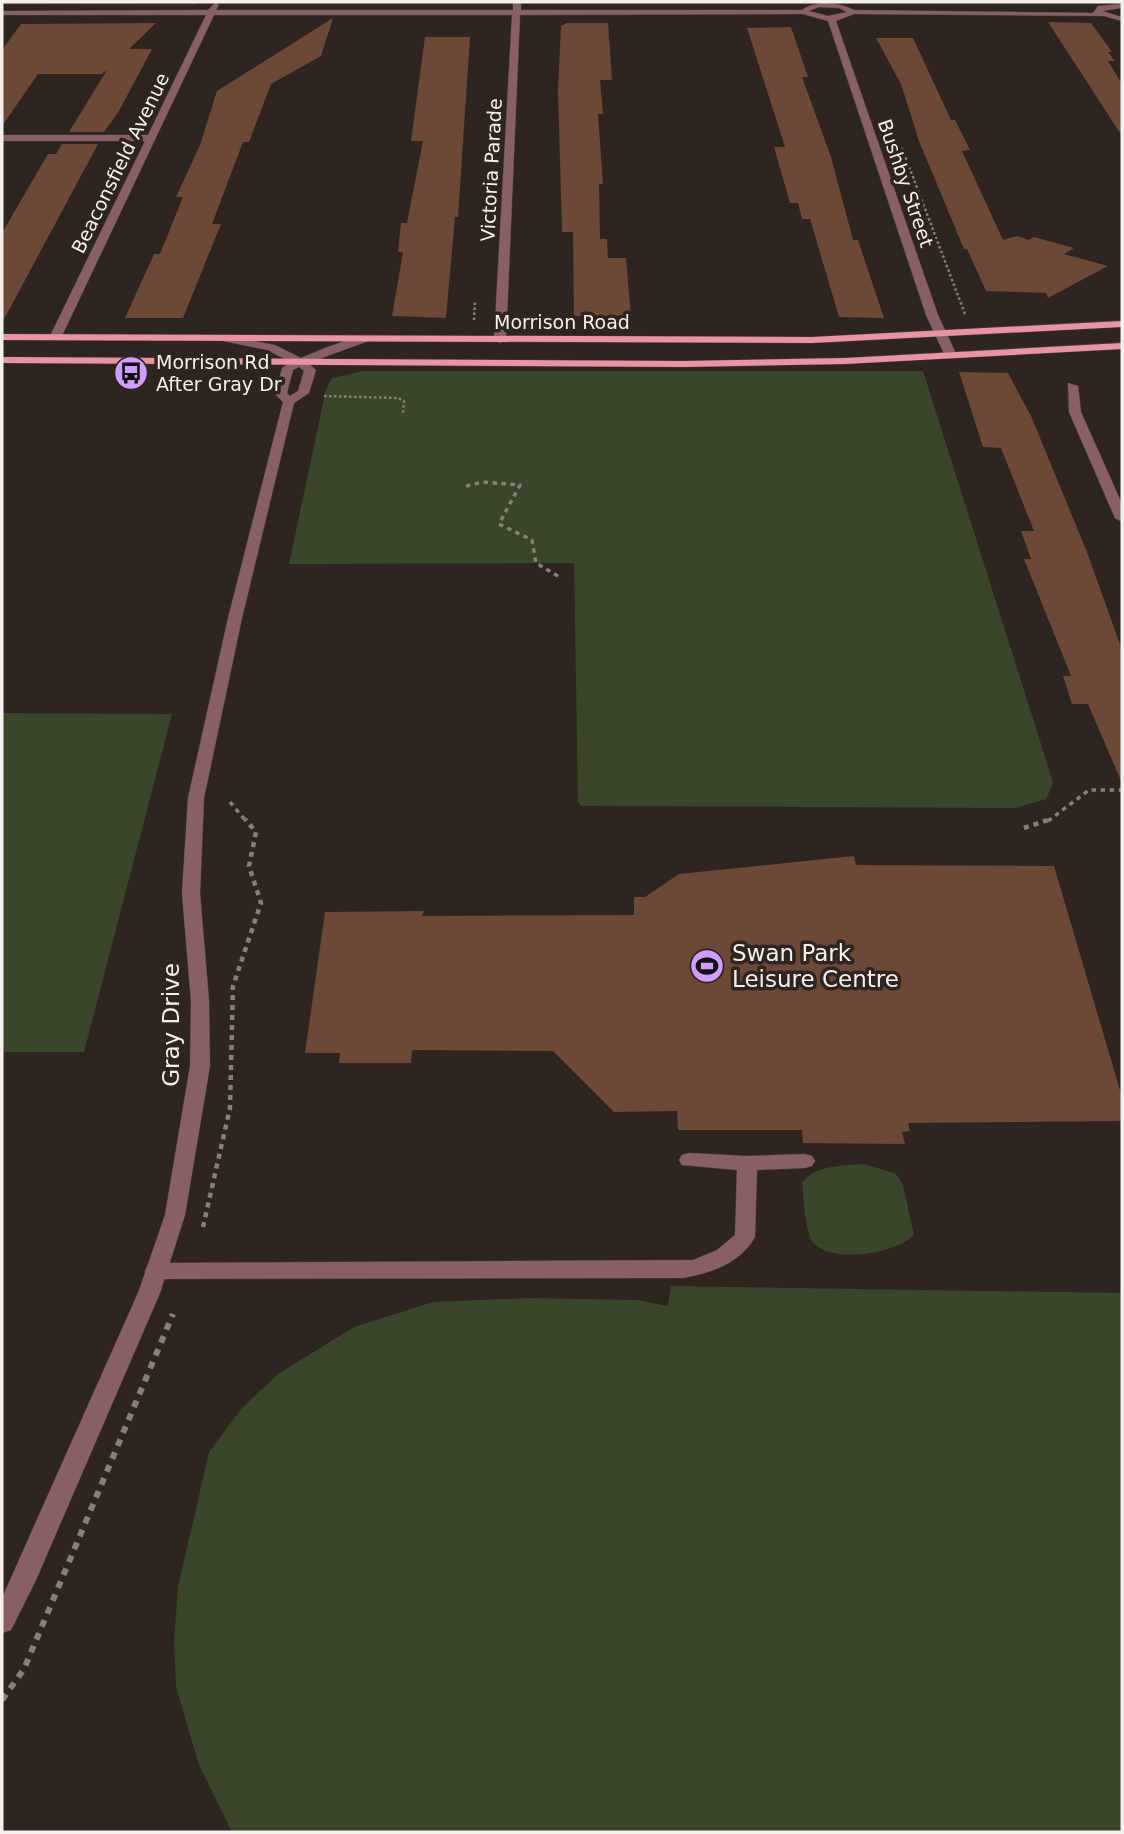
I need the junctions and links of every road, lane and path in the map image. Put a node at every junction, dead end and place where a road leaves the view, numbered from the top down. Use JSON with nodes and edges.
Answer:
{"nodes":[{"id":1,"x":216,"y":2,"type":"edge"},
{"id":2,"x":517,"y":2,"type":"edge"},
{"id":3,"x":826,"y":3,"type":"edge"},
{"id":4,"x":1108,"y":4,"type":"edge"},
{"id":5,"x":1121,"y":4,"type":"edge"},
{"id":6,"x":804,"y":12,"type":"junction"},
{"id":7,"x":852,"y":12,"type":"junction"},
{"id":8,"x":1099,"y":12,"type":"junction"},
{"id":9,"x":2,"y":13,"type":"edge"},
{"id":10,"x":211,"y":13,"type":"junction"},
{"id":11,"x":517,"y":13,"type":"junction"},
{"id":12,"x":831,"y":18,"type":"junction"},
{"id":13,"x":1120,"y":20,"type":"edge"},
{"id":14,"x":898,"y":136,"type":"dead end"},
{"id":15,"x":2,"y":138,"type":"edge"},
{"id":16,"x":151,"y":138,"type":"junction"},
{"id":17,"x":476,"y":295,"type":"dead end"},
{"id":18,"x":1122,"y":324,"type":"edge"},
{"id":19,"x":473,"y":326,"type":"dead end"},
{"id":20,"x":975,"y":333,"type":"junction"},
{"id":21,"x":940,"y":335,"type":"junction"},
{"id":22,"x":2,"y":337,"type":"edge"},
{"id":23,"x":55,"y":338,"type":"junction"},
{"id":24,"x":227,"y":339,"type":"junction"},
{"id":25,"x":365,"y":340,"type":"junction"},
{"id":26,"x":500,"y":340,"type":"junction"},
{"id":27,"x":1122,"y":346,"type":"edge"},
{"id":28,"x":951,"y":356,"type":"junction"},
{"id":29,"x":2,"y":360,"type":"edge"},
{"id":30,"x":301,"y":363,"type":"junction"},
{"id":31,"x":1072,"y":386,"type":"dead end"},
{"id":32,"x":320,"y":396,"type":"dead end"},
{"id":33,"x":289,"y":401,"type":"junction"},
{"id":34,"x":403,"y":414,"type":"dead end"},
{"id":35,"x":466,"y":486,"type":"dead end"},
{"id":36,"x":1122,"y":518,"type":"edge"},
{"id":37,"x":561,"y":578,"type":"dead end"},
{"id":38,"x":1122,"y":790,"type":"edge"},
{"id":39,"x":230,"y":802,"type":"dead end"},
{"id":40,"x":1024,"y":828,"type":"dead end"},
{"id":41,"x":261,"y":903,"type":"dead end"},
{"id":42,"x":689,"y":1160,"type":"dead end"},
{"id":43,"x":805,"y":1161,"type":"dead end"},
{"id":44,"x":747,"y":1163,"type":"junction"},
{"id":45,"x":156,"y":1271,"type":"junction"},
{"id":46,"x":2,"y":1622,"type":"edge"}],
"edges":[{"from":1,"to":10,"type":"street","name":"Beaconsfield Avenue"},
{"from":2,"to":11,"type":"street","name":"Victoria Parade"},
{"from":3,"to":6,"type":"street"},
{"from":3,"to":7,"type":"street"},
{"from":4,"to":5,"type":"street"},
{"from":4,"to":8,"type":"street"},
{"from":6,"to":11,"type":"street"},
{"from":6,"to":12,"type":"street"},
{"from":7,"to":8,"type":"street"},
{"from":7,"to":12,"type":"street"},
{"from":8,"to":13,"type":"street"},
{"from":9,"to":10,"type":"street"},
{"from":10,"to":11,"type":"street"},
{"from":10,"to":16,"type":"street","name":"Beaconsfield Avenue"},
{"from":11,"to":26,"type":"street","name":"Victoria Parade"},
{"from":12,"to":21,"type":"street","name":"Bushby Street"},
{"from":14,"to":20,"type":"path"},
{"from":15,"to":16,"type":"street"},
{"from":16,"to":23,"type":"street","name":"Beaconsfield Avenue"},
{"from":17,"to":19,"type":"path"},
{"from":18,"to":20,"type":"main road","name":"Morrison Road"},
{"from":20,"to":21,"type":"main road","name":"Morrison Road"},
{"from":21,"to":26,"type":"main road","name":"Morrison Road"},
{"from":21,"to":28,"type":"street","name":"Bushby Street"},
{"from":22,"to":23,"type":"main road","name":"Morrison Road"},
{"from":23,"to":24,"type":"main road","name":"Morrison Road"},
{"from":24,"to":25,"type":"main road","name":"Morrison Road"},
{"from":24,"to":30,"type":"street"},
{"from":25,"to":26,"type":"main road","name":"Morrison Road"},
{"from":25,"to":30,"type":"street"},
{"from":27,"to":28,"type":"main road","name":"Morrison Road"},
{"from":28,"to":30,"type":"main road","name":"Morrison Road"},
{"from":29,"to":30,"type":"main road","name":"Morrison Road"},
{"from":30,"to":33,"type":"street","name":"Gray Drive"},
{"from":30,"to":33,"type":"street","name":"Gray Drive"},
{"from":31,"to":36,"type":"street"},
{"from":32,"to":34,"type":"path"},
{"from":33,"to":45,"type":"street","name":"Gray Drive"},
{"from":35,"to":37,"type":"path"},
{"from":38,"to":40,"type":"path"},
{"from":39,"to":41,"type":"path"},
{"from":42,"to":44,"type":"street"},
{"from":43,"to":44,"type":"street"},
{"from":44,"to":45,"type":"street"},
{"from":45,"to":46,"type":"street","name":"Gray Drive"}]}
